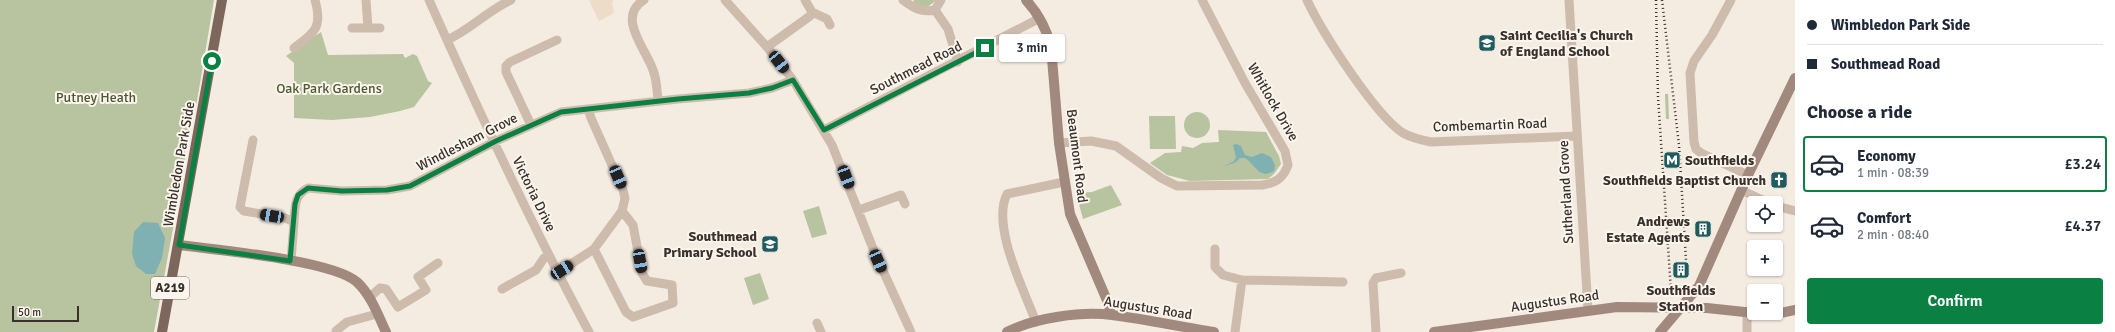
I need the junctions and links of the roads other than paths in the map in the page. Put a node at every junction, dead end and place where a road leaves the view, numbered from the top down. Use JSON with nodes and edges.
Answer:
{"nodes":[{"id":1,"x":222,"y":0,"type":"edge"},
{"id":2,"x":315,"y":0,"type":"edge"},
{"id":3,"x":366,"y":0,"type":"edge"},
{"id":4,"x":429,"y":0,"type":"edge"},
{"id":5,"x":511,"y":0,"type":"edge"},
{"id":6,"x":644,"y":0,"type":"edge"},
{"id":7,"x":725,"y":0,"type":"edge"},
{"id":8,"x":806,"y":0,"type":"edge"},
{"id":9,"x":903,"y":0,"type":"edge"},
{"id":10,"x":941,"y":0,"type":"edge"},
{"id":11,"x":1026,"y":0,"type":"edge"},
{"id":12,"x":1202,"y":0,"type":"edge"},
{"id":13,"x":1307,"y":0,"type":"edge"},
{"id":14,"x":1569,"y":0,"type":"edge"},
{"id":15,"x":1731,"y":0,"type":"edge"},
{"id":16,"x":935,"y":10,"type":"junction"},
{"id":17,"x":812,"y":12,"type":"junction"},
{"id":18,"x":1040,"y":18,"type":"junction"},
{"id":19,"x":830,"y":26,"type":"dead end"},
{"id":20,"x":352,"y":28,"type":"dead end"},
{"id":21,"x":368,"y":28,"type":"junction"},
{"id":22,"x":380,"y":28,"type":"dead end"},
{"id":23,"x":447,"y":40,"type":"junction"},
{"id":24,"x":557,"y":40,"type":"dead end"},
{"id":25,"x":767,"y":47,"type":"junction"},
{"id":26,"x":294,"y":48,"type":"dead end"},
{"id":27,"x":958,"y":62,"type":"junction"},
{"id":28,"x":1795,"y":78,"type":"edge"},
{"id":29,"x":793,"y":80,"type":"junction"},
{"id":30,"x":658,"y":101,"type":"junction"},
{"id":31,"x":588,"y":109,"type":"junction"},
{"id":32,"x":531,"y":125,"type":"junction"},
{"id":33,"x":824,"y":130,"type":"junction"},
{"id":34,"x":1577,"y":136,"type":"junction"},
{"id":35,"x":253,"y":140,"type":"dead end"},
{"id":36,"x":493,"y":143,"type":"junction"},
{"id":37,"x":1059,"y":143,"type":"junction"},
{"id":38,"x":1748,"y":175,"type":"junction"},
{"id":39,"x":1064,"y":182,"type":"junction"},
{"id":40,"x":1741,"y":190,"type":"junction"},
{"id":41,"x":1754,"y":196,"type":"edge"},
{"id":42,"x":905,"y":204,"type":"dead end"},
{"id":43,"x":1783,"y":208,"type":"edge"},
{"id":44,"x":858,"y":210,"type":"junction"},
{"id":45,"x":622,"y":211,"type":"junction"},
{"id":46,"x":1795,"y":211,"type":"edge"},
{"id":47,"x":294,"y":222,"type":"junction"},
{"id":48,"x":179,"y":245,"type":"junction"},
{"id":49,"x":594,"y":249,"type":"junction"},
{"id":50,"x":1215,"y":249,"type":"dead end"},
{"id":51,"x":549,"y":255,"type":"junction"},
{"id":52,"x":290,"y":261,"type":"junction"},
{"id":53,"x":438,"y":263,"type":"dead end"},
{"id":54,"x":557,"y":273,"type":"junction"},
{"id":55,"x":1401,"y":273,"type":"dead end"},
{"id":56,"x":1242,"y":280,"type":"junction"},
{"id":57,"x":1343,"y":282,"type":"dead end"},
{"id":58,"x":502,"y":289,"type":"dead end"},
{"id":59,"x":369,"y":298,"type":"junction"},
{"id":60,"x":1681,"y":307,"type":"junction"},
{"id":61,"x":1588,"y":310,"type":"junction"},
{"id":62,"x":1795,"y":310,"type":"edge"},
{"id":63,"x":1747,"y":312,"type":"edge"},
{"id":64,"x":1783,"y":313,"type":"edge"},
{"id":65,"x":377,"y":314,"type":"junction"},
{"id":66,"x":1111,"y":315,"type":"junction"},
{"id":67,"x":1749,"y":320,"type":"edge"},
{"id":68,"x":816,"y":322,"type":"dead end"},
{"id":69,"x":1036,"y":322,"type":"junction"},
{"id":70,"x":336,"y":331,"type":"dead end"},
{"id":71,"x":1012,"y":331,"type":"edge"},
{"id":72,"x":162,"y":332,"type":"edge"},
{"id":73,"x":386,"y":332,"type":"edge"},
{"id":74,"x":589,"y":332,"type":"edge"},
{"id":75,"x":821,"y":332,"type":"edge"},
{"id":76,"x":911,"y":332,"type":"edge"},
{"id":77,"x":1214,"y":332,"type":"edge"},
{"id":78,"x":1235,"y":332,"type":"edge"},
{"id":79,"x":1376,"y":332,"type":"edge"},
{"id":80,"x":1434,"y":332,"type":"edge"},
{"id":81,"x":1660,"y":332,"type":"edge"},
{"id":82,"x":1747,"y":332,"type":"edge"}],
"edges":[{"from":1,"to":48,"type":"main road","name":"Wimbledon Park Side","number":"A219"},
{"from":2,"to":26,"type":"street"},
{"from":3,"to":21,"type":"street"},
{"from":4,"to":23,"type":"street","name":"Victoria Drive"},
{"from":5,"to":23,"type":"street"},
{"from":6,"to":30,"type":"street"},
{"from":7,"to":25,"type":"street"},
{"from":8,"to":17,"type":"street"},
{"from":9,"to":16,"type":"street"},
{"from":10,"to":16,"type":"street"},
{"from":11,"to":18,"type":"street","name":"Beaumont Road"},
{"from":12,"to":37,"type":"street","name":"Whitlock Drive"},
{"from":13,"to":34,"type":"street","name":"Combemartin Road"},
{"from":14,"to":34,"type":"street","name":"Sutherland Grove"},
{"from":15,"to":38,"type":"street"},
{"from":16,"to":27,"type":"street"},
{"from":17,"to":19,"type":"street"},
{"from":17,"to":25,"type":"street"},
{"from":18,"to":27,"type":"street","name":"Southmead Road"},
{"from":18,"to":37,"type":"street","name":"Beaumont Road"},
{"from":20,"to":21,"type":"street"},
{"from":21,"to":22,"type":"street"},
{"from":23,"to":36,"type":"street","name":"Victoria Drive"},
{"from":24,"to":32,"type":"street"},
{"from":25,"to":29,"type":"street"},
{"from":27,"to":33,"type":"street","name":"Southmead Road"},
{"from":28,"to":38,"type":"street"},
{"from":29,"to":30,"type":"street","name":"Windlesham Grove"},
{"from":29,"to":33,"type":"street"},
{"from":30,"to":31,"type":"street","name":"Windlesham Grove"},
{"from":31,"to":32,"type":"street","name":"Windlesham Grove"},
{"from":31,"to":45,"type":"street"},
{"from":32,"to":36,"type":"street","name":"Windlesham Grove"},
{"from":33,"to":44,"type":"street"},
{"from":34,"to":61,"type":"street","name":"Sutherland Grove"},
{"from":35,"to":47,"type":"street"},
{"from":36,"to":47,"type":"street","name":"Windlesham Grove"},
{"from":36,"to":51,"type":"street","name":"Victoria Drive"},
{"from":37,"to":39,"type":"street","name":"Beaumont Road"},
{"from":38,"to":40,"type":"street"},
{"from":39,"to":66,"type":"street","name":"Beaumont Road"},
{"from":39,"to":69,"type":"street"},
{"from":40,"to":41,"type":"street"},
{"from":40,"to":60,"type":"street"},
{"from":42,"to":44,"type":"street"},
{"from":43,"to":46,"type":"street"},
{"from":44,"to":76,"type":"street"},
{"from":45,"to":49,"type":"street"},
{"from":45,"to":49,"type":"street"},
{"from":47,"to":52,"type":"street","name":"Windlesham Grove"},
{"from":48,"to":52,"type":"street"},
{"from":48,"to":72,"type":"main road","name":"Wimbledon Park Side","number":"A219"},
{"from":49,"to":54,"type":"street"},
{"from":50,"to":56,"type":"street"},
{"from":51,"to":54,"type":"street","name":"Victoria Drive"},
{"from":51,"to":58,"type":"street"},
{"from":52,"to":59,"type":"street"},
{"from":53,"to":59,"type":"street"},
{"from":54,"to":74,"type":"street","name":"Victoria Drive"},
{"from":55,"to":79,"type":"street"},
{"from":56,"to":57,"type":"street"},
{"from":56,"to":78,"type":"street"},
{"from":59,"to":65,"type":"street"},
{"from":60,"to":61,"type":"street","name":"Augustus Road"},
{"from":60,"to":63,"type":"street","name":"Augustus Road"},
{"from":60,"to":81,"type":"street"},
{"from":61,"to":80,"type":"street","name":"Augustus Road"},
{"from":62,"to":64,"type":"street"},
{"from":65,"to":70,"type":"street"},
{"from":65,"to":73,"type":"street"},
{"from":66,"to":69,"type":"street","name":"Augustus Road"},
{"from":66,"to":77,"type":"street","name":"Augustus Road"},
{"from":67,"to":82,"type":"street"},
{"from":68,"to":75,"type":"street"},
{"from":69,"to":71,"type":"street","name":"Augustus Road"}]}
